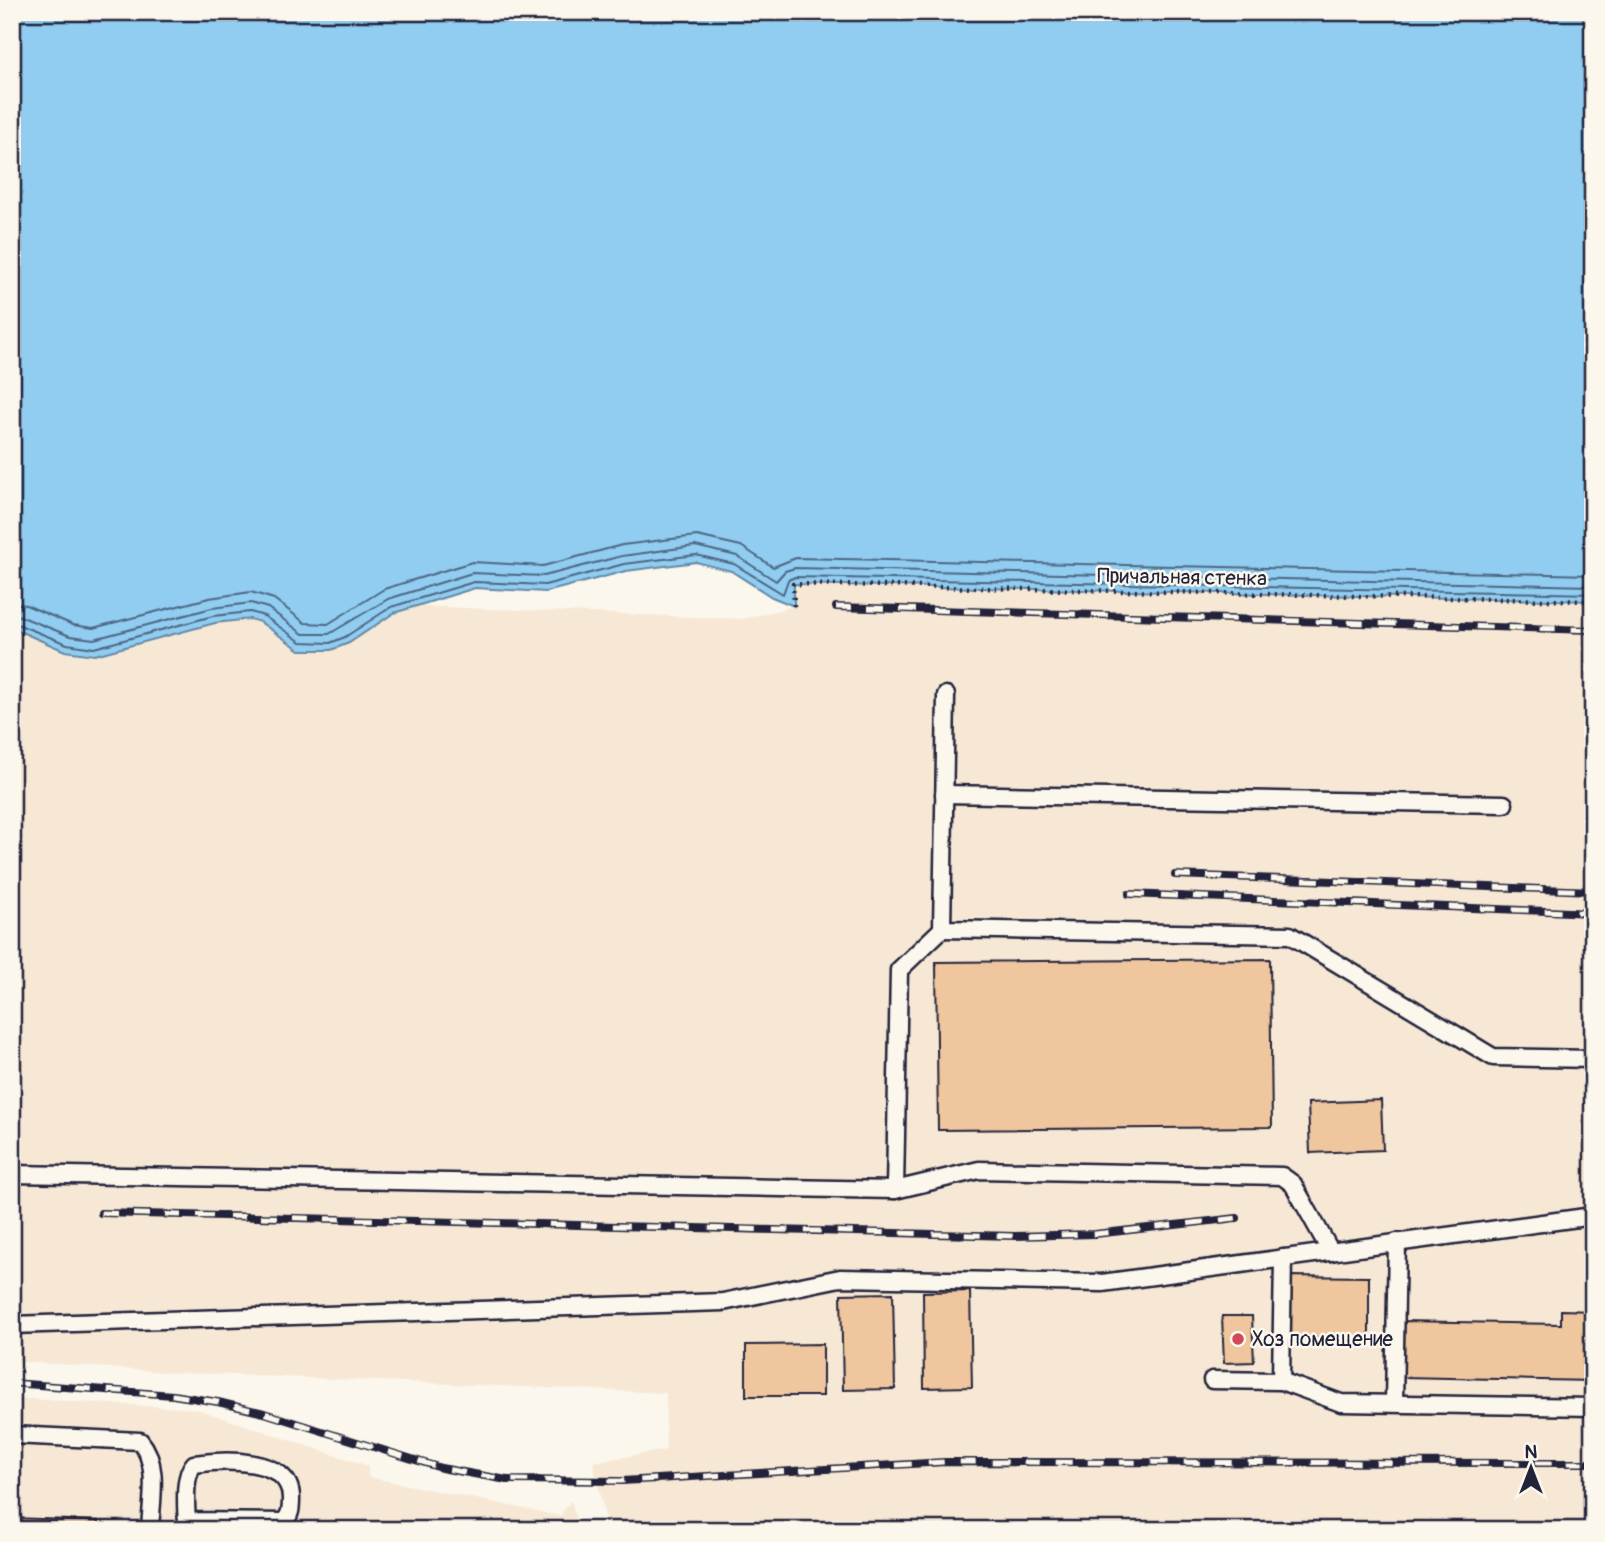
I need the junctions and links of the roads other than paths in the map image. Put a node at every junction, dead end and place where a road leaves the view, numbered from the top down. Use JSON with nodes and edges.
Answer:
{"nodes":[{"id":1,"x":946,"y":695,"type":"dead end"},
{"id":2,"x":944,"y":794,"type":"junction"},
{"id":3,"x":1504,"y":804,"type":"dead end"},
{"id":4,"x":942,"y":929,"type":"junction"},
{"id":5,"x":1593,"y":1059,"type":"edge"},
{"id":6,"x":12,"y":1174,"type":"edge"},
{"id":7,"x":895,"y":1190,"type":"junction"},
{"id":8,"x":1593,"y":1216,"type":"edge"},
{"id":9,"x":1397,"y":1242,"type":"junction"},
{"id":10,"x":1331,"y":1252,"type":"junction"},
{"id":11,"x":1283,"y":1258,"type":"junction"},
{"id":12,"x":12,"y":1325,"type":"edge"},
{"id":13,"x":1212,"y":1380,"type":"dead end"},
{"id":14,"x":1280,"y":1381,"type":"junction"},
{"id":15,"x":1394,"y":1403,"type":"junction"},
{"id":16,"x":1593,"y":1407,"type":"edge"},
{"id":17,"x":12,"y":1435,"type":"edge"},
{"id":18,"x":187,"y":1525,"type":"edge"},
{"id":19,"x":150,"y":1530,"type":"edge"}],
"edges":[{"from":1,"to":2,"type":"lane"},
{"from":2,"to":3,"type":"lane"},
{"from":2,"to":4,"type":"lane"},
{"from":4,"to":5,"type":"lane"},
{"from":4,"to":7,"type":"lane"},
{"from":6,"to":7,"type":"lane"},
{"from":7,"to":10,"type":"lane"},
{"from":8,"to":9,"type":"lane"},
{"from":9,"to":10,"type":"lane"},
{"from":9,"to":15,"type":"lane"},
{"from":10,"to":11,"type":"lane"},
{"from":11,"to":12,"type":"lane"},
{"from":11,"to":14,"type":"lane"},
{"from":13,"to":14,"type":"lane"},
{"from":14,"to":15,"type":"lane"},
{"from":15,"to":16,"type":"lane"},
{"from":17,"to":19,"type":"lane"},
{"from":18,"to":18,"type":"lane"}]}
